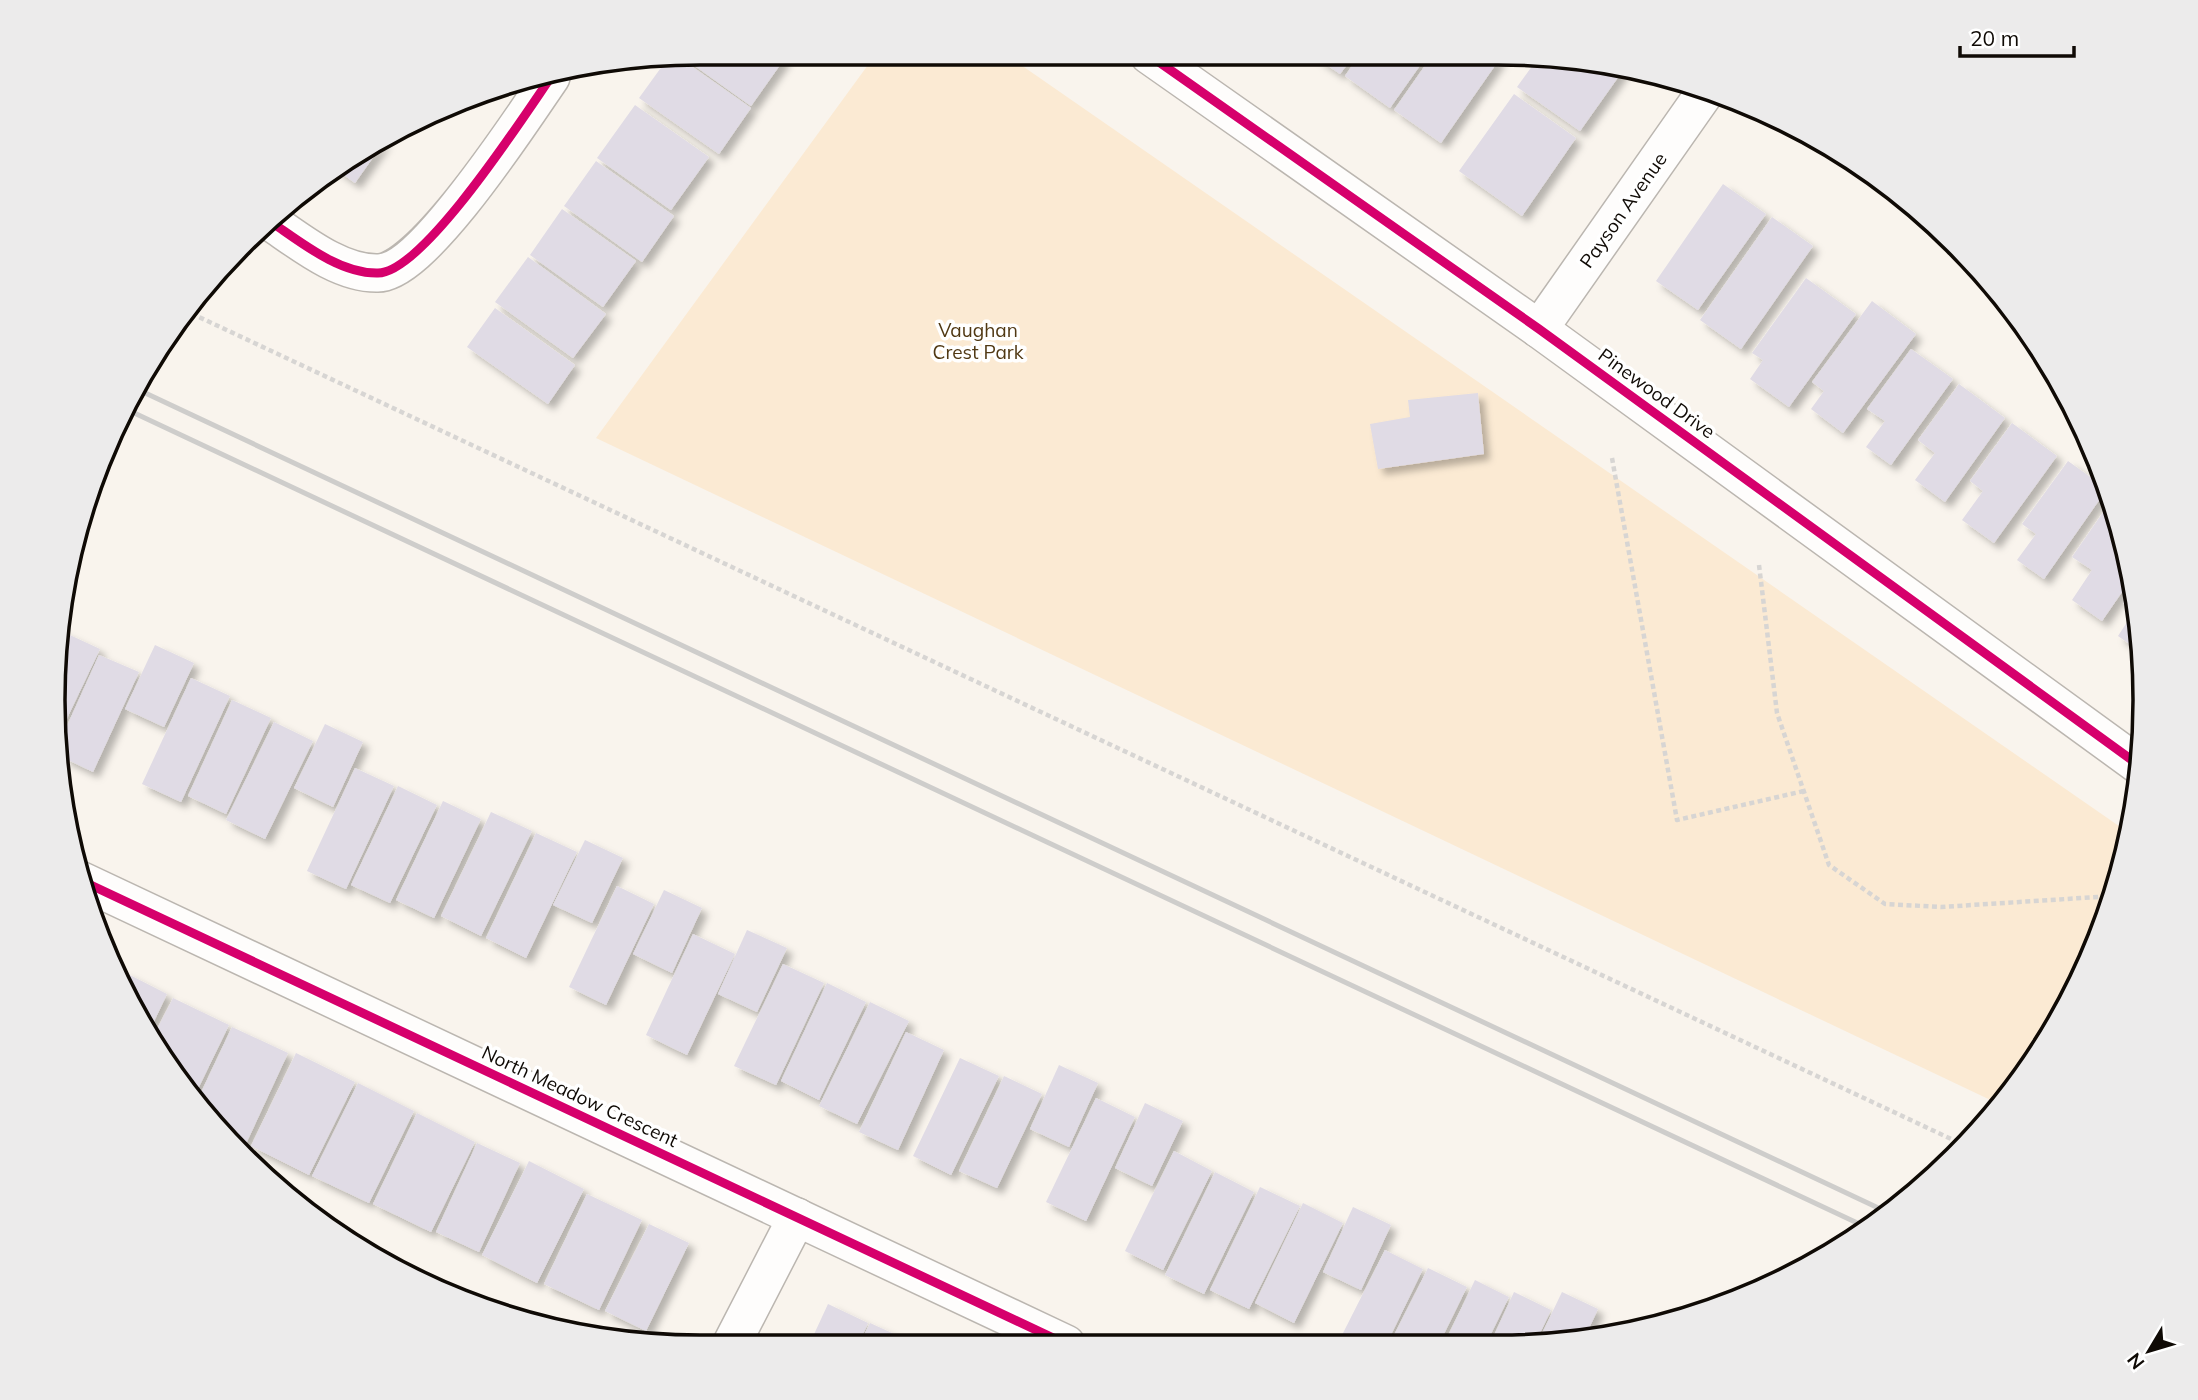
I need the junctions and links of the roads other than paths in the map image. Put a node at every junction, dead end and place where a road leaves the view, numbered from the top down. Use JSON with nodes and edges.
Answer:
{"nodes":[{"id":1,"x":1163,"y":65,"type":"edge"},
{"id":2,"x":546,"y":84,"type":"edge"},
{"id":3,"x":1701,"y":98,"type":"edge"},
{"id":4,"x":277,"y":226,"type":"edge"},
{"id":5,"x":1539,"y":330,"type":"junction"},
{"id":6,"x":2130,"y":759,"type":"edge"},
{"id":7,"x":93,"y":886,"type":"edge"},
{"id":8,"x":797,"y":1217,"type":"junction"},
{"id":9,"x":736,"y":1335,"type":"edge"},
{"id":10,"x":1047,"y":1335,"type":"edge"}],
"edges":[{"from":1,"to":5,"type":"street","name":"Pinewood Drive"},
{"from":2,"to":4,"type":"street"},
{"from":3,"to":5,"type":"street","name":"Payson Avenue"},
{"from":5,"to":6,"type":"street","name":"Pinewood Drive"},
{"from":7,"to":8,"type":"street","name":"North Meadow Crescent"},
{"from":8,"to":9,"type":"street"},
{"from":8,"to":10,"type":"street","name":"North Meadow Crescent"}]}
